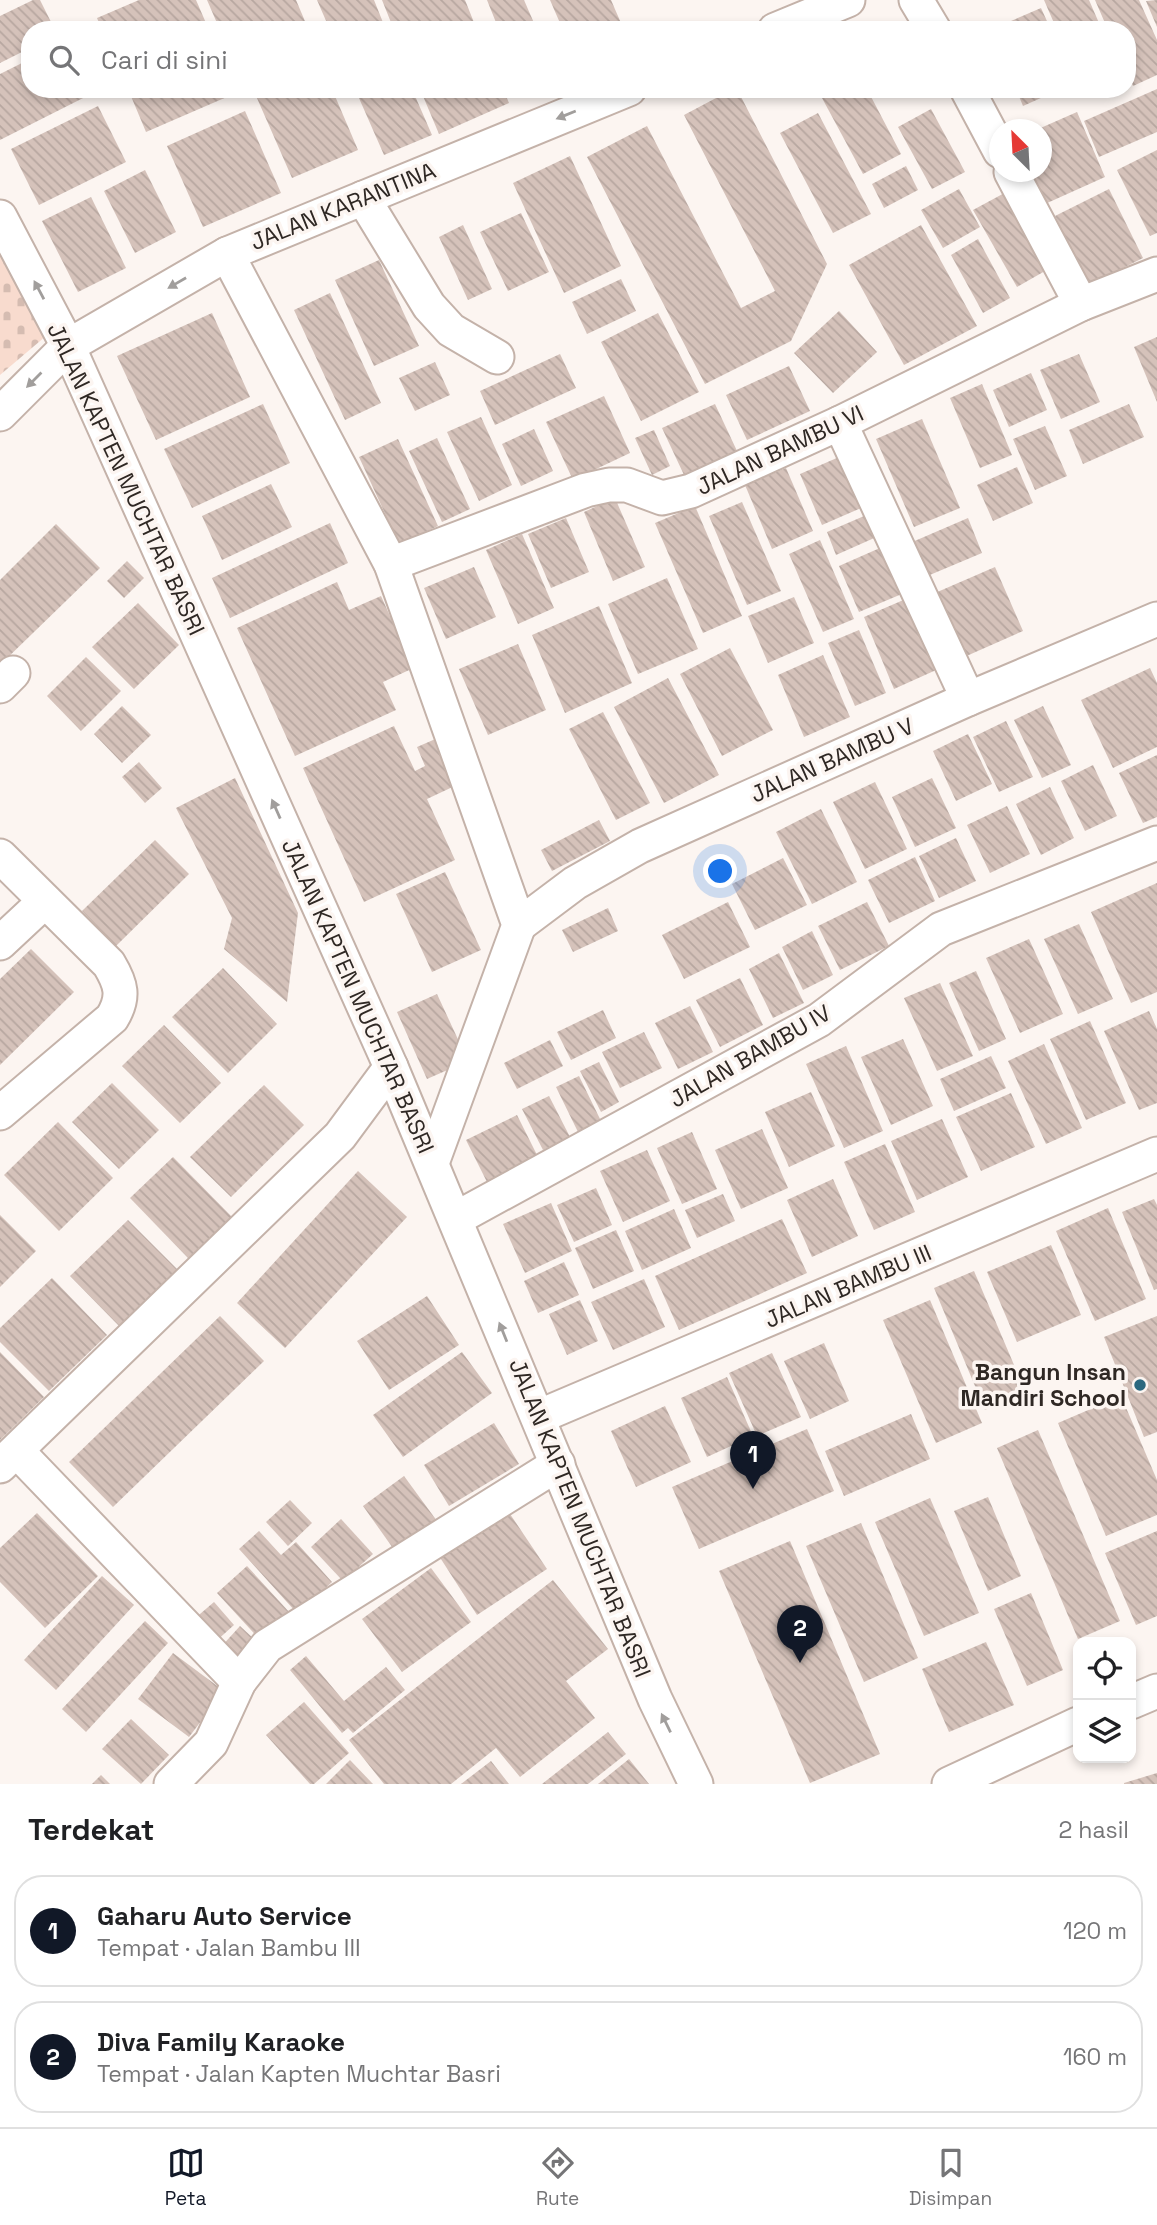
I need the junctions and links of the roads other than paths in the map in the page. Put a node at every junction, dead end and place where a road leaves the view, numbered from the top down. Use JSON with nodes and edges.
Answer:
{"nodes":[{"id":1,"x":848,"y":0,"type":"edge"},
{"id":2,"x":916,"y":0,"type":"edge"},
{"id":3,"x":797,"y":21,"type":"edge"},
{"id":4,"x":929,"y":21,"type":"edge"},
{"id":5,"x":607,"y":98,"type":"edge"},
{"id":6,"x":972,"y":98,"type":"edge"},
{"id":7,"x":989,"y":132,"type":"edge"},
{"id":8,"x":1015,"y":182,"type":"edge"},
{"id":9,"x":363,"y":198,"type":"junction"},
{"id":10,"x":0,"y":217,"type":"edge"},
{"id":11,"x":227,"y":254,"type":"junction"},
{"id":12,"x":1157,"y":274,"type":"edge"},
{"id":13,"x":1081,"y":304,"type":"junction"},
{"id":14,"x":68,"y":346,"type":"junction"},
{"id":15,"x":497,"y":357,"type":"dead end"},
{"id":16,"x":0,"y":414,"type":"edge"},
{"id":17,"x":840,"y":423,"type":"junction"},
{"id":18,"x":391,"y":564,"type":"junction"},
{"id":19,"x":1157,"y":619,"type":"edge"},
{"id":20,"x":968,"y":699,"type":"junction"},
{"id":21,"x":1157,"y":843,"type":"edge"},
{"id":22,"x":0,"y":856,"type":"edge"},
{"id":23,"x":45,"y":901,"type":"junction"},
{"id":24,"x":519,"y":925,"type":"junction"},
{"id":25,"x":0,"y":943,"type":"edge"},
{"id":26,"x":391,"y":1067,"type":"junction"},
{"id":27,"x":0,"y":1112,"type":"edge"},
{"id":28,"x":1157,"y":1154,"type":"edge"},
{"id":29,"x":432,"y":1163,"type":"junction"},
{"id":30,"x":457,"y":1219,"type":"junction"},
{"id":31,"x":538,"y":1417,"type":"junction"},
{"id":32,"x":9,"y":1459,"type":"edge"},
{"id":33,"x":558,"y":1464,"type":"junction"},
{"id":34,"x":239,"y":1682,"type":"junction"},
{"id":35,"x":1157,"y":1691,"type":"edge"},
{"id":36,"x":1136,"y":1700,"type":"edge"},
{"id":37,"x":1073,"y":1726,"type":"edge"},
{"id":38,"x":171,"y":1784,"type":"edge"},
{"id":39,"x":696,"y":1784,"type":"edge"},
{"id":40,"x":949,"y":1784,"type":"edge"}],
"edges":[{"from":1,"to":3,"type":"street"},
{"from":2,"to":4,"type":"street"},
{"from":5,"to":9,"type":"street","name":"JALAN KARANTINA","one_way":true},
{"from":6,"to":7,"type":"street"},
{"from":8,"to":13,"type":"street"},
{"from":9,"to":11,"type":"street","name":"JALAN KARANTINA"},
{"from":9,"to":15,"type":"street"},
{"from":14,"to":10,"type":"street","name":"JALAN KAPTEN MUCHTAR BASRI","one_way":true},
{"from":11,"to":14,"type":"street","name":"JALAN KARANTINA","one_way":true},
{"from":11,"to":18,"type":"street"},
{"from":12,"to":13,"type":"street","name":"JALAN BAMBU VI"},
{"from":13,"to":17,"type":"street","name":"JALAN BAMBU VI"},
{"from":14,"to":16,"type":"street","name":"JALAN KARANTINA","one_way":true},
{"from":26,"to":14,"type":"street","name":"JALAN KAPTEN MUCHTAR BASRI","one_way":true},
{"from":17,"to":18,"type":"street","name":"JALAN BAMBU VI"},
{"from":17,"to":20,"type":"street"},
{"from":18,"to":24,"type":"street"},
{"from":19,"to":20,"type":"street","name":"JALAN BAMBU V"},
{"from":20,"to":24,"type":"street","name":"JALAN BAMBU V"},
{"from":21,"to":30,"type":"street","name":"JALAN BAMBU IV"},
{"from":22,"to":23,"type":"street"},
{"from":23,"to":25,"type":"street"},
{"from":23,"to":27,"type":"street"},
{"from":24,"to":29,"type":"street"},
{"from":26,"to":29,"type":"street","name":"JALAN KAPTEN MUCHTAR BASRI"},
{"from":26,"to":32,"type":"street"},
{"from":28,"to":31,"type":"street","name":"JALAN BAMBU III"},
{"from":29,"to":30,"type":"street","name":"JALAN KAPTEN MUCHTAR BASRI"},
{"from":31,"to":30,"type":"street","name":"JALAN KAPTEN MUCHTAR BASRI","one_way":true},
{"from":31,"to":33,"type":"street","name":"JALAN KAPTEN MUCHTAR BASRI"},
{"from":32,"to":34,"type":"street"},
{"from":33,"to":34,"type":"street"},
{"from":39,"to":33,"type":"street","name":"JALAN KAPTEN MUCHTAR BASRI","one_way":true},
{"from":34,"to":38,"type":"street"},
{"from":35,"to":36,"type":"street"},
{"from":37,"to":40,"type":"street"}]}
